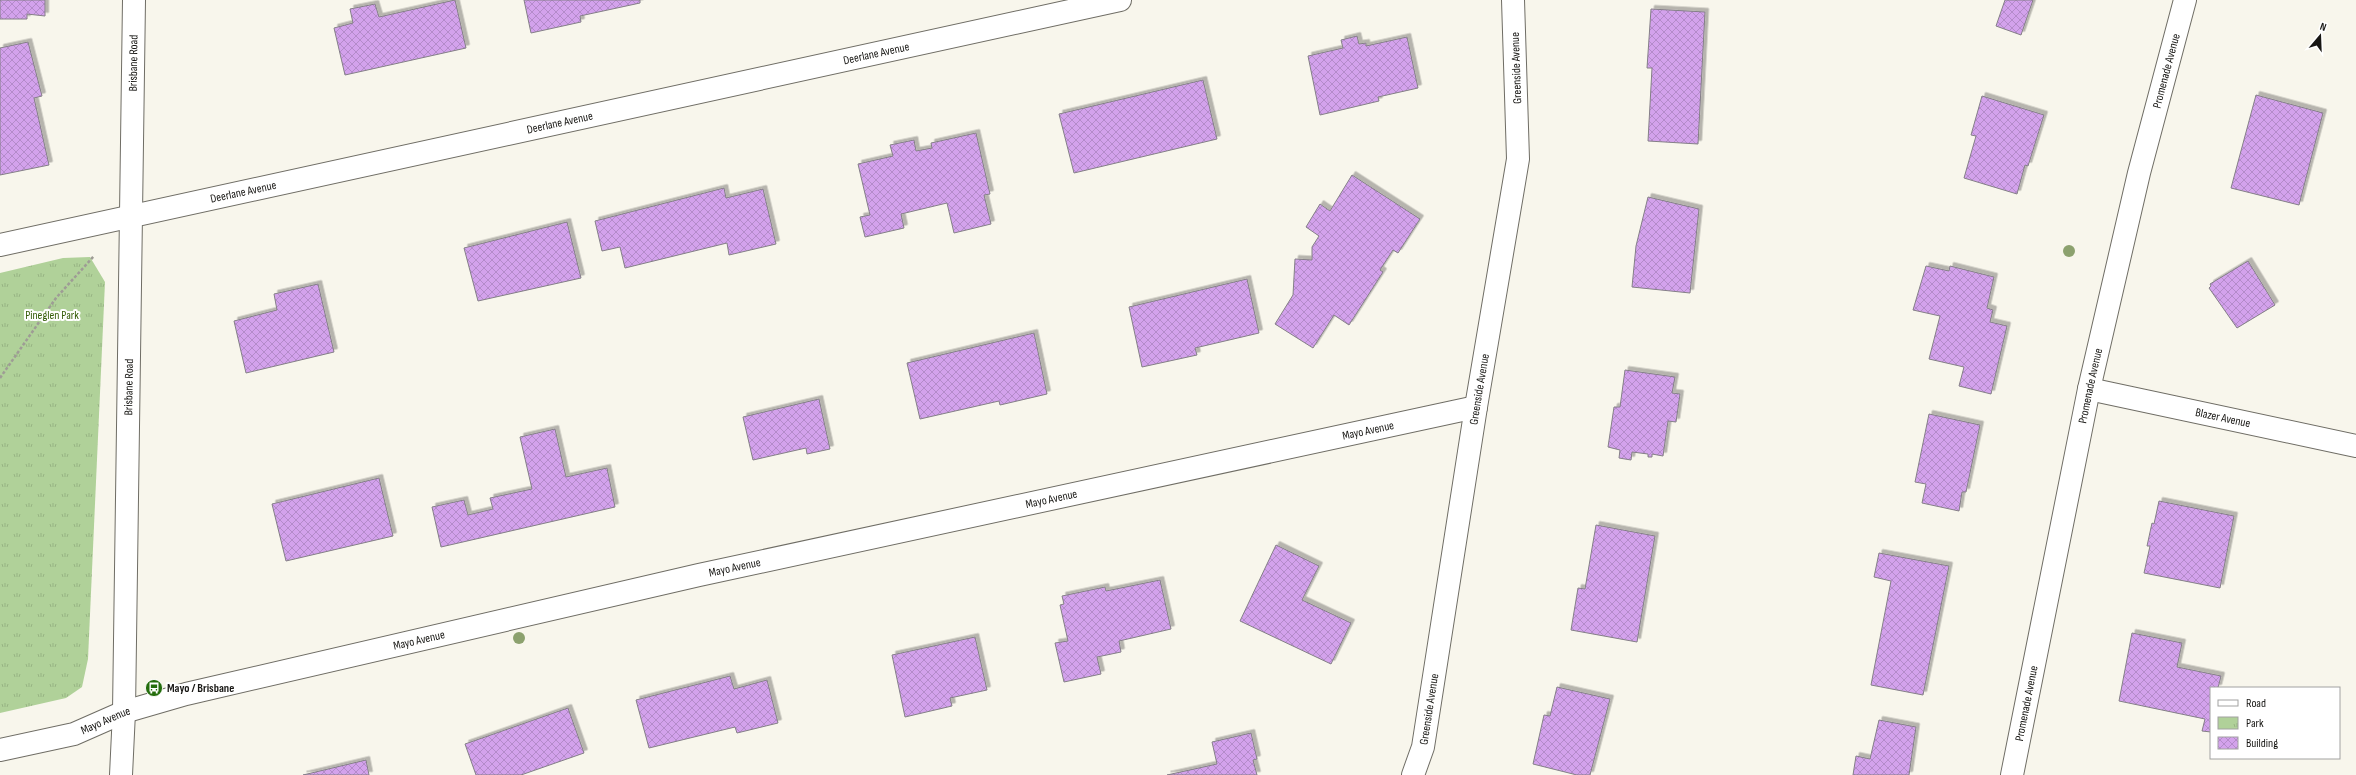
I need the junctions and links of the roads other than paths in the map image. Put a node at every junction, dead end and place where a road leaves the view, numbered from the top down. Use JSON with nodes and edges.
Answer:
{"nodes":[{"id":1,"x":134,"y":0,"type":"edge"},
{"id":2,"x":1120,"y":0,"type":"edge"},
{"id":3,"x":1513,"y":0,"type":"edge"},
{"id":4,"x":2185,"y":0,"type":"edge"},
{"id":5,"x":131,"y":216,"type":"junction"},
{"id":6,"x":0,"y":245,"type":"edge"},
{"id":7,"x":2090,"y":389,"type":"junction"},
{"id":8,"x":1476,"y":408,"type":"junction"},
{"id":9,"x":2356,"y":446,"type":"edge"},
{"id":10,"x":124,"y":712,"type":"junction"},
{"id":11,"x":0,"y":750,"type":"edge"},
{"id":12,"x":122,"y":775,"type":"edge"},
{"id":13,"x":1413,"y":775,"type":"edge"},
{"id":14,"x":2012,"y":775,"type":"edge"}],
"edges":[{"from":1,"to":5,"type":"street","name":"Brisbane Road"},
{"from":2,"to":5,"type":"street","name":"Deerlane Avenue"},
{"from":3,"to":8,"type":"street","name":"Greenside Avenue"},
{"from":4,"to":7,"type":"street","name":"Promenade Avenue"},
{"from":5,"to":6,"type":"street","name":"Deerlane Avenue"},
{"from":5,"to":10,"type":"street","name":"Brisbane Road"},
{"from":7,"to":9,"type":"street","name":"Blazer Avenue"},
{"from":7,"to":14,"type":"street","name":"Promenade Avenue"},
{"from":8,"to":10,"type":"street","name":"Mayo Avenue"},
{"from":8,"to":13,"type":"street","name":"Greenside Avenue"},
{"from":10,"to":11,"type":"street","name":"Mayo Avenue"},
{"from":10,"to":12,"type":"street","name":"Brisbane Road"}]}
